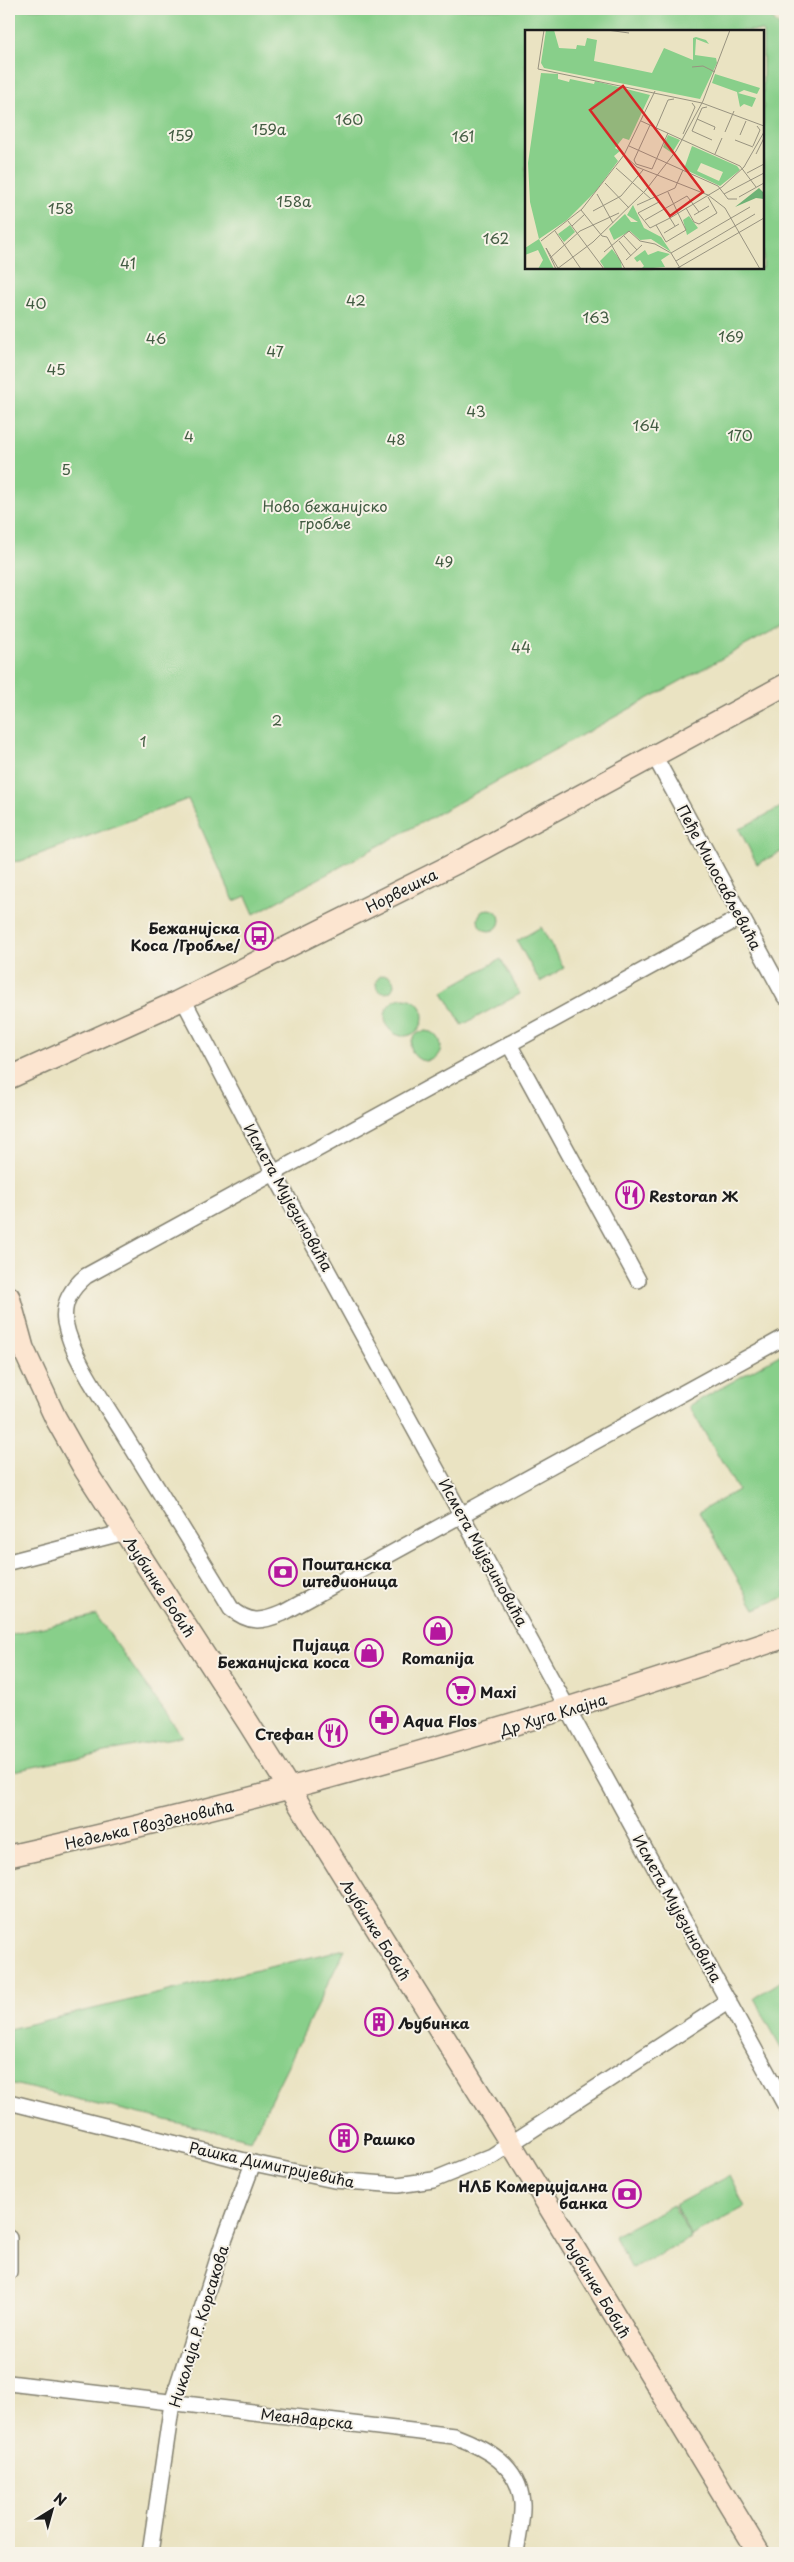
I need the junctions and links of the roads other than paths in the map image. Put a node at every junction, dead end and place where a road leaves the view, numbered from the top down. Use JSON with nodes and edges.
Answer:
{"nodes":[{"id":1,"x":785,"y":685,"type":"edge"},
{"id":2,"x":655,"y":757,"type":"junction"},
{"id":3,"x":740,"y":917,"type":"junction"},
{"id":4,"x":785,"y":997,"type":"edge"},
{"id":5,"x":183,"y":999,"type":"junction"},
{"id":6,"x":509,"y":1044,"type":"junction"},
{"id":7,"x":9,"y":1078,"type":"edge"},
{"id":8,"x":274,"y":1173,"type":"junction"},
{"id":9,"x":638,"y":1280,"type":"dead end"},
{"id":10,"x":9,"y":1297,"type":"edge"},
{"id":11,"x":785,"y":1337,"type":"edge"},
{"id":12,"x":464,"y":1515,"type":"junction"},
{"id":13,"x":125,"y":1532,"type":"junction"},
{"id":14,"x":9,"y":1562,"type":"edge"},
{"id":15,"x":785,"y":1637,"type":"edge"},
{"id":16,"x":569,"y":1709,"type":"junction"},
{"id":17,"x":290,"y":1790,"type":"junction"},
{"id":18,"x":9,"y":1856,"type":"edge"},
{"id":19,"x":729,"y":2001,"type":"junction"},
{"id":20,"x":9,"y":2102,"type":"edge"},
{"id":21,"x":785,"y":2105,"type":"edge"},
{"id":22,"x":511,"y":2144,"type":"junction"},
{"id":23,"x":253,"y":2163,"type":"junction"},
{"id":24,"x":9,"y":2238,"type":"edge"},
{"id":25,"x":9,"y":2272,"type":"edge"},
{"id":26,"x":9,"y":2383,"type":"edge"},
{"id":27,"x":172,"y":2403,"type":"junction"},
{"id":28,"x":150,"y":2553,"type":"edge"},
{"id":29,"x":516,"y":2553,"type":"edge"},
{"id":30,"x":759,"y":2553,"type":"edge"}],
"edges":[{"from":1,"to":2,"type":"main road","name":"Норвешка"},
{"from":2,"to":3,"type":"street","name":"Пеђе Милосављевића"},
{"from":2,"to":5,"type":"main road","name":"Норвешка"},
{"from":3,"to":4,"type":"street","name":"Пеђе Милосављевића"},
{"from":3,"to":6,"type":"street"},
{"from":5,"to":7,"type":"main road","name":"Норвешка"},
{"from":5,"to":8,"type":"street","name":"Исмета Мујезиновића"},
{"from":6,"to":8,"type":"street"},
{"from":6,"to":9,"type":"street"},
{"from":8,"to":12,"type":"street","name":"Исмета Мујезиновића"},
{"from":8,"to":12,"type":"street"},
{"from":10,"to":13,"type":"main road","name":"Љубинке Бобић"},
{"from":11,"to":12,"type":"street"},
{"from":12,"to":16,"type":"street","name":"Исмета Мујезиновића"},
{"from":13,"to":14,"type":"street"},
{"from":13,"to":17,"type":"main road","name":"Љубинке Бобић"},
{"from":15,"to":16,"type":"main road","name":"Др Хуга Клајна"},
{"from":16,"to":17,"type":"main road","name":"Др Хуга Клајна"},
{"from":16,"to":19,"type":"street","name":"Исмета Мујезиновића"},
{"from":17,"to":18,"type":"main road","name":"Недељка Гвозденовића"},
{"from":17,"to":22,"type":"main road","name":"Љубинке Бобић"},
{"from":19,"to":21,"type":"street","name":"Исмета Мујезиновића"},
{"from":19,"to":22,"type":"street","name":"Рашка Димитријевића"},
{"from":20,"to":23,"type":"street","name":"Рашка Димитријевића"},
{"from":22,"to":23,"type":"street","name":"Рашка Димитријевића"},
{"from":22,"to":30,"type":"main road","name":"Љубинке Бобић"},
{"from":23,"to":27,"type":"street","name":"Николаја Р. Корсакова"},
{"from":24,"to":25,"type":"street"},
{"from":26,"to":27,"type":"street","name":"Меандарска"},
{"from":27,"to":28,"type":"street","name":"Николаја Р. Корсакова"},
{"from":27,"to":29,"type":"street","name":"Меандарска"}]}
